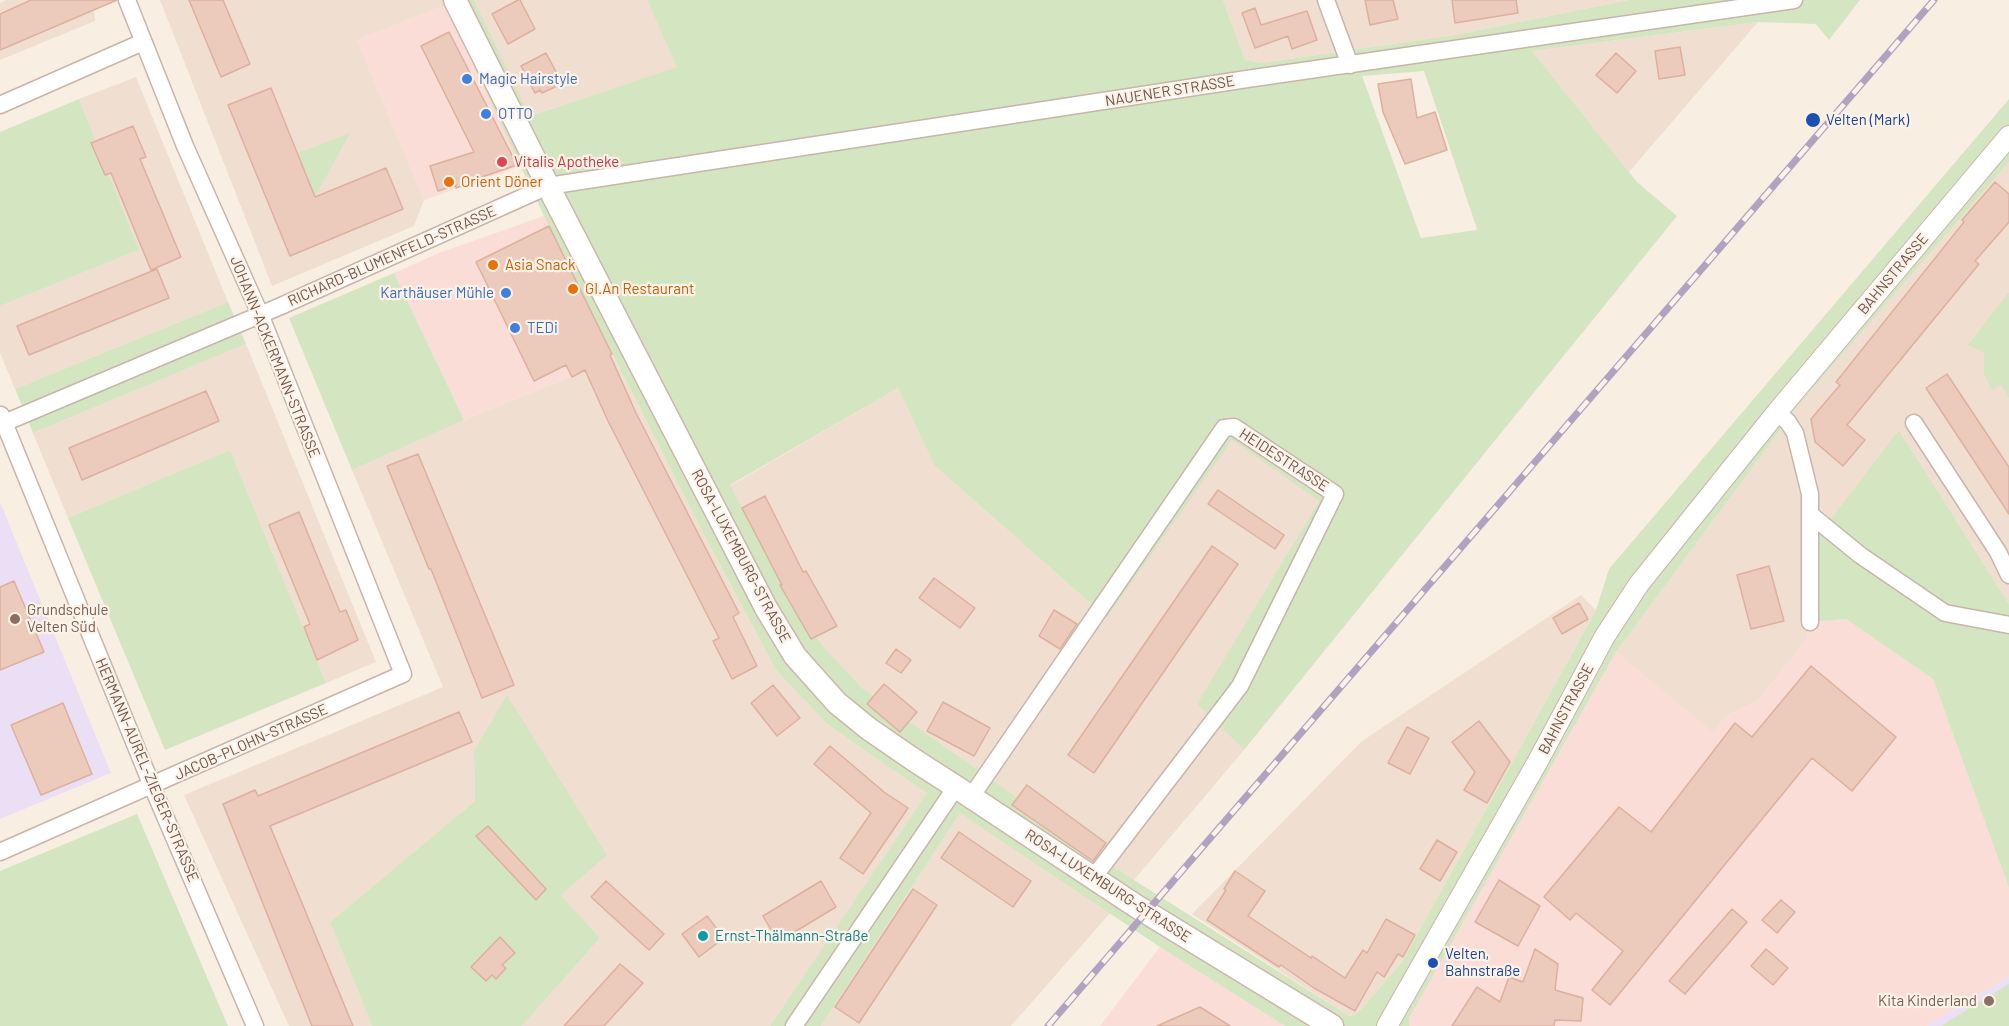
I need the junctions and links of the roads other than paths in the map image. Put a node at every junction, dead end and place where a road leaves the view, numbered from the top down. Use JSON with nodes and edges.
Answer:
{"nodes":[{"id":1,"x":127,"y":0,"type":"edge"},
{"id":2,"x":455,"y":0,"type":"edge"},
{"id":3,"x":1326,"y":0,"type":"edge"},
{"id":4,"x":1794,"y":0,"type":"edge"},
{"id":5,"x":143,"y":42,"type":"junction"},
{"id":6,"x":1350,"y":65,"type":"junction"},
{"id":7,"x":0,"y":105,"type":"edge"},
{"id":8,"x":2009,"y":136,"type":"edge"},
{"id":9,"x":548,"y":186,"type":"junction"},
{"id":10,"x":260,"y":314,"type":"junction"},
{"id":11,"x":1777,"y":412,"type":"junction"},
{"id":12,"x":2,"y":418,"type":"edge"},
{"id":13,"x":1914,"y":423,"type":"dead end"},
{"id":14,"x":1811,"y":515,"type":"junction"},
{"id":15,"x":2004,"y":548,"type":"edge"},
{"id":16,"x":2009,"y":575,"type":"edge"},
{"id":17,"x":1810,"y":622,"type":"dead end"},
{"id":18,"x":2009,"y":625,"type":"edge"},
{"id":19,"x":403,"y":674,"type":"joint"},
{"id":20,"x":152,"y":786,"type":"junction"},
{"id":21,"x":964,"y":792,"type":"junction"},
{"id":22,"x":0,"y":852,"type":"edge"},
{"id":23,"x":1093,"y":878,"type":"junction"},
{"id":24,"x":255,"y":1026,"type":"edge"},
{"id":25,"x":794,"y":1026,"type":"edge"},
{"id":26,"x":1332,"y":1026,"type":"edge"},
{"id":27,"x":1387,"y":1026,"type":"edge"}],
"edges":[{"from":1,"to":5,"type":"street","name":"JOHANN-ACKERMANN-STRASSE"},
{"from":2,"to":9,"type":"main road","name":"ROSA-LUXEMBURG-STRASSE"},
{"from":3,"to":6,"type":"street"},
{"from":4,"to":6,"type":"street","name":"NAUENER STRASSE"},
{"from":5,"to":7,"type":"street"},
{"from":5,"to":10,"type":"street","name":"JOHANN-ACKERMANN-STRASSE"},
{"from":6,"to":9,"type":"street","name":"NAUENER STRASSE"},
{"from":8,"to":11,"type":"street","name":"BAHNSTRASSE"},
{"from":9,"to":10,"type":"street","name":"RICHARD-BLUMENFELD-STRASSE"},
{"from":9,"to":21,"type":"main road","name":"ROSA-LUXEMBURG-STRASSE"},
{"from":10,"to":12,"type":"street","name":"RICHARD-BLUMENFELD-STRASSE"},
{"from":10,"to":19,"type":"street","name":"JOHANN-ACKERMANN-STRASSE"},
{"from":11,"to":14,"type":"street"},
{"from":11,"to":27,"type":"street","name":"BAHNSTRASSE"},
{"from":12,"to":20,"type":"street","name":"HERMANN-AUREL-ZIEGER-STRASSE"},
{"from":13,"to":15,"type":"street"},
{"from":14,"to":17,"type":"street"},
{"from":14,"to":18,"type":"street"},
{"from":15,"to":16,"type":"street"},
{"from":19,"to":20,"type":"street","name":"JACOB-PLOHN-STRASSE"},
{"from":20,"to":22,"type":"street","name":"JACOB-PLOHN-STRASSE"},
{"from":20,"to":24,"type":"street","name":"HERMANN-AUREL-ZIEGER-STRASSE"},
{"from":21,"to":23,"type":"main road","name":"ROSA-LUXEMBURG-STRASSE"},
{"from":21,"to":23,"type":"street","name":"HEIDESTRASSE"},
{"from":21,"to":25,"type":"street"},
{"from":23,"to":26,"type":"main road","name":"ROSA-LUXEMBURG-STRASSE"}]}
